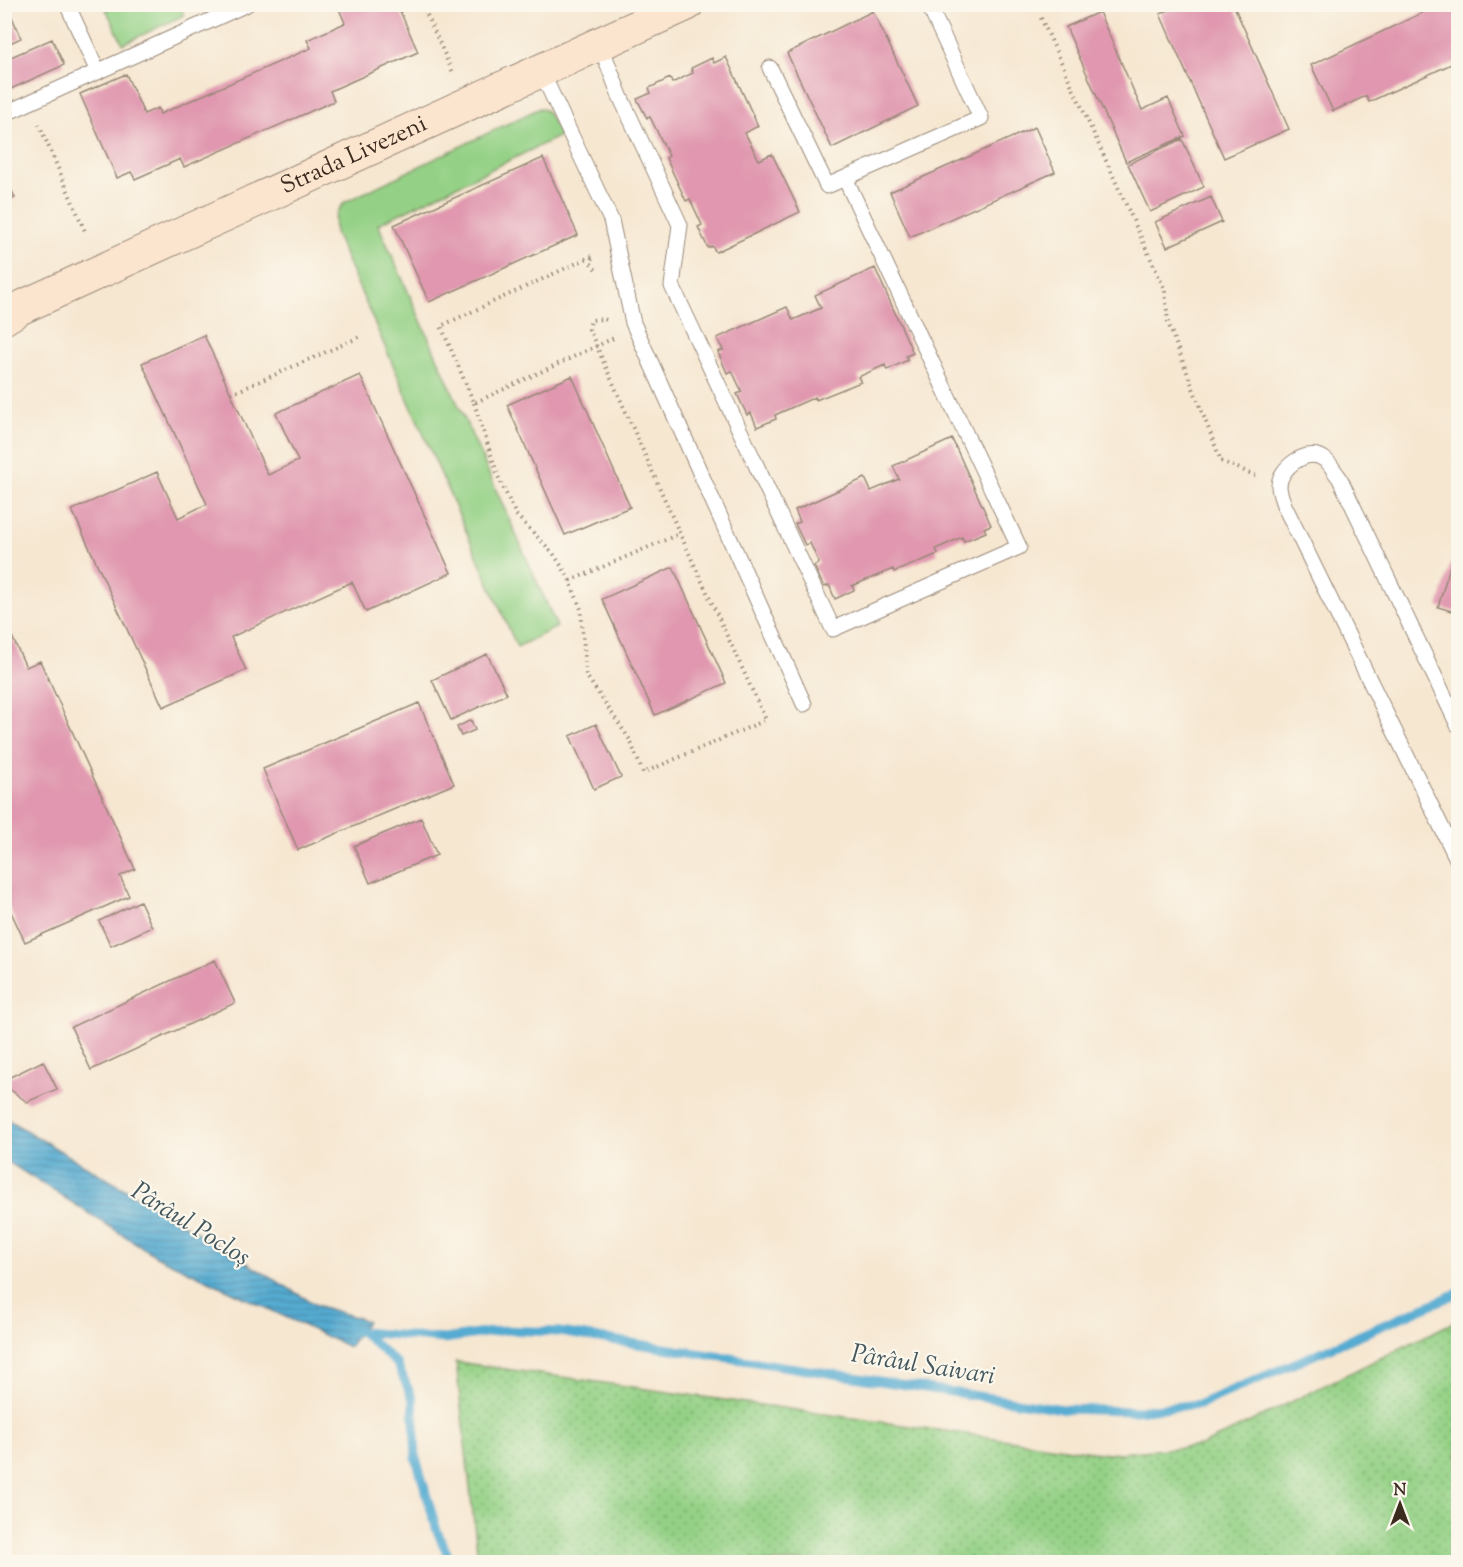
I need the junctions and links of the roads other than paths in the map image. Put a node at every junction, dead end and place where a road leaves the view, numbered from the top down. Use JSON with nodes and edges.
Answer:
{"nodes":[{"id":1,"x":67,"y":4,"type":"edge"},
{"id":2,"x":247,"y":4,"type":"edge"},
{"id":3,"x":687,"y":4,"type":"edge"},
{"id":4,"x":932,"y":4,"type":"edge"},
{"id":5,"x":600,"y":44,"type":"junction"},
{"id":6,"x":770,"y":68,"type":"dead end"},
{"id":7,"x":541,"y":71,"type":"junction"},
{"id":8,"x":98,"y":72,"type":"junction"},
{"id":9,"x":4,"y":114,"type":"edge"},
{"id":10,"x":845,"y":178,"type":"junction"},
{"id":11,"x":10,"y":313,"type":"edge"},
{"id":12,"x":804,"y":704,"type":"dead end"},
{"id":13,"x":1458,"y":725,"type":"edge"},
{"id":14,"x":1458,"y":861,"type":"edge"}],
"edges":[{"from":1,"to":8,"type":"lane"},
{"from":2,"to":8,"type":"lane"},
{"from":3,"to":5,"type":"main road","name":"Strada Livezeni"},
{"from":4,"to":10,"type":"lane"},
{"from":5,"to":7,"type":"main road","name":"Strada Livezeni"},
{"from":5,"to":10,"type":"lane"},
{"from":6,"to":10,"type":"lane"},
{"from":7,"to":11,"type":"main road","name":"Strada Livezeni"},
{"from":7,"to":12,"type":"lane"},
{"from":8,"to":9,"type":"lane"},
{"from":13,"to":14,"type":"lane"}]}
